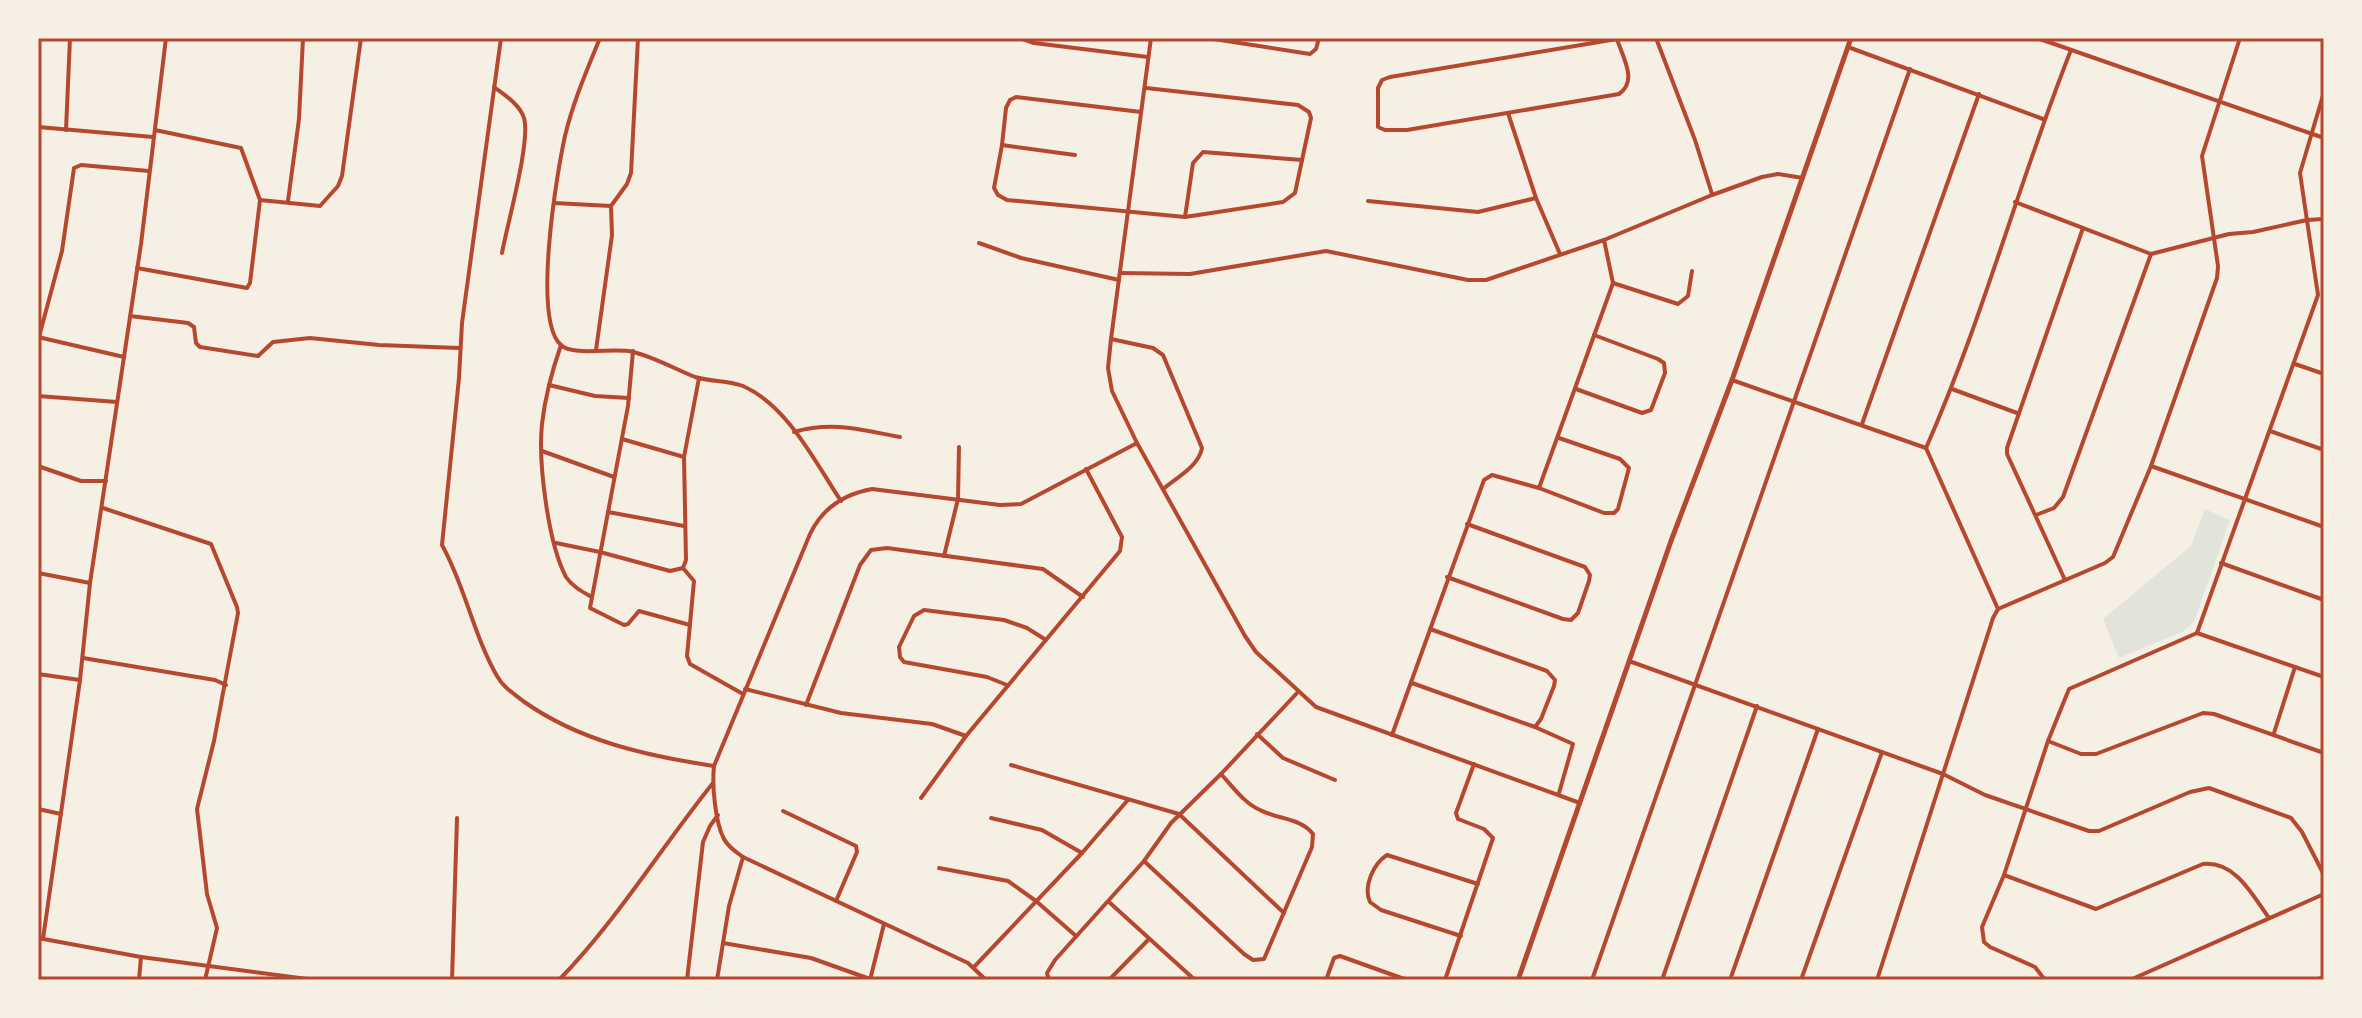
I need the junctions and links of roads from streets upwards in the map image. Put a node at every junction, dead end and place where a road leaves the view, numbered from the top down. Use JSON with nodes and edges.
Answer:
{"nodes":[{"id":1,"x":70,"y":38,"type":"edge"},
{"id":2,"x":166,"y":38,"type":"edge"},
{"id":3,"x":303,"y":38,"type":"edge"},
{"id":4,"x":361,"y":38,"type":"edge"},
{"id":5,"x":501,"y":38,"type":"edge"},
{"id":6,"x":600,"y":38,"type":"edge"},
{"id":7,"x":638,"y":38,"type":"edge"},
{"id":8,"x":1020,"y":38,"type":"edge"},
{"id":9,"x":1151,"y":38,"type":"edge"},
{"id":10,"x":1208,"y":38,"type":"edge"},
{"id":11,"x":1319,"y":38,"type":"edge"},
{"id":12,"x":1619,"y":38,"type":"edge"},
{"id":13,"x":1656,"y":38,"type":"edge"},
{"id":14,"x":1851,"y":38,"type":"edge"},
{"id":15,"x":2037,"y":38,"type":"edge"},
{"id":16,"x":2240,"y":38,"type":"edge"},
{"id":17,"x":1848,"y":47,"type":"junction"},
{"id":18,"x":2071,"y":50,"type":"junction"},
{"id":19,"x":1148,"y":57,"type":"junction"},
{"id":20,"x":1910,"y":69,"type":"junction"},
{"id":21,"x":494,"y":87,"type":"junction"},
{"id":22,"x":1146,"y":88,"type":"junction"},
{"id":23,"x":2324,"y":92,"type":"edge"},
{"id":24,"x":1979,"y":94,"type":"junction"},
{"id":25,"x":2219,"y":102,"type":"junction"},
{"id":26,"x":1141,"y":112,"type":"junction"},
{"id":27,"x":1508,"y":113,"type":"junction"},
{"id":28,"x":2043,"y":119,"type":"junction"},
{"id":29,"x":38,"y":127,"type":"edge"},
{"id":30,"x":66,"y":130,"type":"junction"},
{"id":31,"x":154,"y":130,"type":"junction"},
{"id":32,"x":2311,"y":133,"type":"junction"},
{"id":33,"x":153,"y":137,"type":"junction"},
{"id":34,"x":2324,"y":138,"type":"edge"},
{"id":35,"x":1002,"y":145,"type":"junction"},
{"id":36,"x":1075,"y":155,"type":"dead end"},
{"id":37,"x":1302,"y":160,"type":"junction"},
{"id":38,"x":149,"y":171,"type":"junction"},
{"id":39,"x":1803,"y":178,"type":"junction"},
{"id":40,"x":1712,"y":195,"type":"junction"},
{"id":41,"x":1536,"y":198,"type":"junction"},
{"id":42,"x":260,"y":200,"type":"junction"},
{"id":43,"x":288,"y":201,"type":"junction"},
{"id":44,"x":1368,"y":201,"type":"dead end"},
{"id":45,"x":2015,"y":202,"type":"junction"},
{"id":46,"x":554,"y":203,"type":"junction"},
{"id":47,"x":611,"y":206,"type":"junction"},
{"id":48,"x":1127,"y":212,"type":"junction"},
{"id":49,"x":1185,"y":217,"type":"junction"},
{"id":50,"x":2324,"y":219,"type":"edge"},
{"id":51,"x":2307,"y":220,"type":"junction"},
{"id":52,"x":2083,"y":228,"type":"junction"},
{"id":53,"x":2214,"y":239,"type":"junction"},
{"id":54,"x":1604,"y":240,"type":"junction"},
{"id":55,"x":979,"y":243,"type":"dead end"},
{"id":56,"x":502,"y":253,"type":"dead end"},
{"id":57,"x":1560,"y":254,"type":"junction"},
{"id":58,"x":2151,"y":254,"type":"junction"},
{"id":59,"x":137,"y":268,"type":"junction"},
{"id":60,"x":1692,"y":271,"type":"dead end"},
{"id":61,"x":1120,"y":273,"type":"junction"},
{"id":62,"x":1119,"y":280,"type":"junction"},
{"id":63,"x":1613,"y":283,"type":"junction"},
{"id":64,"x":2321,"y":296,"type":"edge"},
{"id":65,"x":130,"y":316,"type":"junction"},
{"id":66,"x":1594,"y":335,"type":"junction"},
{"id":67,"x":38,"y":337,"type":"edge"},
{"id":68,"x":1111,"y":339,"type":"junction"},
{"id":69,"x":561,"y":345,"type":"junction"},
{"id":70,"x":459,"y":348,"type":"junction"},
{"id":71,"x":596,"y":350,"type":"junction"},
{"id":72,"x":633,"y":351,"type":"junction"},
{"id":73,"x":124,"y":357,"type":"junction"},
{"id":74,"x":2295,"y":364,"type":"junction"},
{"id":75,"x":2324,"y":374,"type":"edge"},
{"id":76,"x":699,"y":378,"type":"junction"},
{"id":77,"x":1732,"y":380,"type":"junction"},
{"id":78,"x":549,"y":385,"type":"junction"},
{"id":79,"x":1576,"y":389,"type":"junction"},
{"id":80,"x":1952,"y":389,"type":"junction"},
{"id":81,"x":38,"y":396,"type":"edge"},
{"id":82,"x":629,"y":398,"type":"junction"},
{"id":83,"x":1793,"y":400,"type":"junction"},
{"id":84,"x":117,"y":402,"type":"junction"},
{"id":85,"x":2017,"y":413,"type":"junction"},
{"id":86,"x":1862,"y":424,"type":"junction"},
{"id":87,"x":2270,"y":431,"type":"junction"},
{"id":88,"x":794,"y":432,"type":"junction"},
{"id":89,"x":900,"y":437,"type":"dead end"},
{"id":90,"x":1558,"y":438,"type":"junction"},
{"id":91,"x":622,"y":439,"type":"junction"},
{"id":92,"x":1137,"y":443,"type":"junction"},
{"id":93,"x":959,"y":447,"type":"dead end"},
{"id":94,"x":1926,"y":448,"type":"junction"},
{"id":95,"x":2324,"y":450,"type":"edge"},
{"id":96,"x":542,"y":451,"type":"junction"},
{"id":97,"x":684,"y":457,"type":"junction"},
{"id":98,"x":38,"y":466,"type":"edge"},
{"id":99,"x":2151,"y":466,"type":"junction"},
{"id":100,"x":1086,"y":469,"type":"junction"},
{"id":101,"x":614,"y":477,"type":"junction"},
{"id":102,"x":106,"y":481,"type":"junction"},
{"id":103,"x":1539,"y":488,"type":"junction"},
{"id":104,"x":1163,"y":489,"type":"junction"},
{"id":105,"x":958,"y":499,"type":"junction"},
{"id":106,"x":2244,"y":500,"type":"junction"},
{"id":107,"x":841,"y":501,"type":"junction"},
{"id":108,"x":103,"y":508,"type":"junction"},
{"id":109,"x":608,"y":512,"type":"junction"},
{"id":110,"x":2036,"y":515,"type":"junction"},
{"id":111,"x":1467,"y":524,"type":"junction"},
{"id":112,"x":685,"y":526,"type":"junction"},
{"id":113,"x":2324,"y":527,"type":"edge"},
{"id":114,"x":556,"y":543,"type":"junction"},
{"id":115,"x":600,"y":552,"type":"junction"},
{"id":116,"x":944,"y":556,"type":"junction"},
{"id":117,"x":2221,"y":563,"type":"junction"},
{"id":118,"x":683,"y":568,"type":"junction"},
{"id":119,"x":38,"y":573,"type":"edge"},
{"id":120,"x":1447,"y":577,"type":"junction"},
{"id":121,"x":2065,"y":580,"type":"junction"},
{"id":122,"x":90,"y":583,"type":"junction"},
{"id":123,"x":590,"y":596,"type":"junction"},
{"id":124,"x":1083,"y":597,"type":"junction"},
{"id":125,"x":2324,"y":600,"type":"edge"},
{"id":126,"x":1998,"y":609,"type":"junction"},
{"id":127,"x":690,"y":625,"type":"junction"},
{"id":128,"x":1430,"y":629,"type":"junction"},
{"id":129,"x":2197,"y":633,"type":"junction"},
{"id":130,"x":1046,"y":640,"type":"junction"},
{"id":131,"x":82,"y":657,"type":"junction"},
{"id":132,"x":1629,"y":661,"type":"junction"},
{"id":133,"x":2295,"y":667,"type":"junction"},
{"id":134,"x":38,"y":674,"type":"edge"},
{"id":135,"x":2324,"y":677,"type":"edge"},
{"id":136,"x":80,"y":680,"type":"junction"},
{"id":137,"x":1412,"y":683,"type":"junction"},
{"id":138,"x":1694,"y":684,"type":"junction"},
{"id":139,"x":226,"y":685,"type":"junction"},
{"id":140,"x":1008,"y":685,"type":"junction"},
{"id":141,"x":744,"y":692,"type":"junction"},
{"id":142,"x":1298,"y":692,"type":"junction"},
{"id":143,"x":806,"y":705,"type":"junction"},
{"id":144,"x":1757,"y":706,"type":"junction"},
{"id":145,"x":1535,"y":727,"type":"junction"},
{"id":146,"x":1818,"y":729,"type":"junction"},
{"id":147,"x":1257,"y":734,"type":"junction"},
{"id":148,"x":2274,"y":734,"type":"junction"},
{"id":149,"x":1392,"y":735,"type":"junction"},
{"id":150,"x":966,"y":736,"type":"junction"},
{"id":151,"x":2048,"y":741,"type":"junction"},
{"id":152,"x":1882,"y":752,"type":"junction"},
{"id":153,"x":2324,"y":753,"type":"edge"},
{"id":154,"x":1474,"y":764,"type":"junction"},
{"id":155,"x":1011,"y":765,"type":"dead end"},
{"id":156,"x":714,"y":766,"type":"junction"},
{"id":157,"x":1221,"y":774,"type":"junction"},
{"id":158,"x":1943,"y":774,"type":"junction"},
{"id":159,"x":1335,"y":780,"type":"dead end"},
{"id":160,"x":713,"y":783,"type":"junction"},
{"id":161,"x":1559,"y":794,"type":"junction"},
{"id":162,"x":921,"y":798,"type":"dead end"},
{"id":163,"x":1127,"y":800,"type":"junction"},
{"id":164,"x":1580,"y":803,"type":"junction"},
{"id":165,"x":38,"y":809,"type":"edge"},
{"id":166,"x":2023,"y":810,"type":"junction"},
{"id":167,"x":783,"y":811,"type":"dead end"},
{"id":168,"x":61,"y":814,"type":"junction"},
{"id":169,"x":1179,"y":814,"type":"junction"},
{"id":170,"x":718,"y":815,"type":"junction"},
{"id":171,"x":457,"y":818,"type":"dead end"},
{"id":172,"x":991,"y":818,"type":"dead end"},
{"id":173,"x":1082,"y":853,"type":"junction"},
{"id":174,"x":743,"y":857,"type":"junction"},
{"id":175,"x":1144,"y":861,"type":"junction"},
{"id":176,"x":939,"y":868,"type":"dead end"},
{"id":177,"x":2004,"y":875,"type":"junction"},
{"id":178,"x":2324,"y":875,"type":"edge"},
{"id":179,"x":1478,"y":884,"type":"junction"},
{"id":180,"x":2324,"y":894,"type":"edge"},
{"id":181,"x":836,"y":901,"type":"junction"},
{"id":182,"x":1036,"y":901,"type":"junction"},
{"id":183,"x":1109,"y":902,"type":"junction"},
{"id":184,"x":1284,"y":913,"type":"junction"},
{"id":185,"x":2269,"y":918,"type":"junction"},
{"id":186,"x":884,"y":923,"type":"junction"},
{"id":187,"x":1076,"y":936,"type":"junction"},
{"id":188,"x":1461,"y":936,"type":"junction"},
{"id":189,"x":1149,"y":938,"type":"junction"},
{"id":190,"x":41,"y":939,"type":"edge"},
{"id":191,"x":723,"y":943,"type":"junction"},
{"id":192,"x":141,"y":957,"type":"junction"},
{"id":193,"x":210,"y":967,"type":"junction"},
{"id":194,"x":974,"y":967,"type":"junction"},
{"id":195,"x":1389,"y":977,"type":"edge"},
{"id":196,"x":2324,"y":977,"type":"edge"},
{"id":197,"x":1188,"y":978,"type":"edge"},
{"id":198,"x":870,"y":979,"type":"edge"},
{"id":199,"x":139,"y":980,"type":"edge"},
{"id":200,"x":205,"y":980,"type":"edge"},
{"id":201,"x":315,"y":980,"type":"edge"},
{"id":202,"x":452,"y":980,"type":"edge"},
{"id":203,"x":559,"y":980,"type":"edge"},
{"id":204,"x":687,"y":980,"type":"edge"},
{"id":205,"x":717,"y":980,"type":"edge"},
{"id":206,"x":986,"y":980,"type":"edge"},
{"id":207,"x":1049,"y":980,"type":"edge"},
{"id":208,"x":1109,"y":980,"type":"edge"},
{"id":209,"x":1195,"y":980,"type":"edge"},
{"id":210,"x":1326,"y":980,"type":"edge"},
{"id":211,"x":1407,"y":980,"type":"edge"},
{"id":212,"x":1445,"y":980,"type":"edge"},
{"id":213,"x":1518,"y":980,"type":"edge"},
{"id":214,"x":1592,"y":980,"type":"edge"},
{"id":215,"x":1662,"y":980,"type":"edge"},
{"id":216,"x":1730,"y":980,"type":"edge"},
{"id":217,"x":1801,"y":980,"type":"edge"},
{"id":218,"x":1877,"y":980,"type":"edge"},
{"id":219,"x":2045,"y":980,"type":"edge"},
{"id":220,"x":2130,"y":980,"type":"edge"},
{"id":221,"x":2318,"y":980,"type":"edge"}],
"edges":[{"from":1,"to":30,"type":"street"},
{"from":2,"to":31,"type":"street"},
{"from":3,"to":43,"type":"street"},
{"from":4,"to":43,"type":"street"},
{"from":5,"to":21,"type":"street"},
{"from":6,"to":46,"type":"street"},
{"from":7,"to":47,"type":"street"},
{"from":8,"to":19,"type":"street"},
{"from":9,"to":19,"type":"street"},
{"from":10,"to":11,"type":"street"},
{"from":12,"to":27,"type":"street"},
{"from":12,"to":27,"type":"street"},
{"from":13,"to":40,"type":"street"},
{"from":14,"to":17,"type":"street"},
{"from":15,"to":18,"type":"street"},
{"from":16,"to":25,"type":"street"},
{"from":17,"to":20,"type":"street"},
{"from":17,"to":39,"type":"street"},
{"from":18,"to":25,"type":"street"},
{"from":18,"to":28,"type":"street"},
{"from":19,"to":22,"type":"street"},
{"from":20,"to":24,"type":"street"},
{"from":20,"to":83,"type":"street"},
{"from":21,"to":56,"type":"street"},
{"from":21,"to":70,"type":"street"},
{"from":22,"to":26,"type":"street"},
{"from":22,"to":37,"type":"street"},
{"from":23,"to":32,"type":"street"},
{"from":24,"to":28,"type":"street"},
{"from":24,"to":86,"type":"street"},
{"from":25,"to":32,"type":"street"},
{"from":25,"to":53,"type":"street"},
{"from":26,"to":35,"type":"street"},
{"from":26,"to":48,"type":"street"},
{"from":27,"to":41,"type":"street"},
{"from":28,"to":45,"type":"street"},
{"from":29,"to":30,"type":"street"},
{"from":30,"to":33,"type":"street"},
{"from":31,"to":33,"type":"street"},
{"from":31,"to":42,"type":"street"},
{"from":32,"to":34,"type":"street"},
{"from":32,"to":51,"type":"street"},
{"from":33,"to":38,"type":"street"},
{"from":35,"to":36,"type":"street"},
{"from":35,"to":48,"type":"street"},
{"from":37,"to":49,"type":"street"},
{"from":37,"to":49,"type":"street"},
{"from":38,"to":59,"type":"street"},
{"from":38,"to":67,"type":"street"},
{"from":39,"to":40,"type":"street"},
{"from":39,"to":77,"type":"street"},
{"from":40,"to":54,"type":"street"},
{"from":41,"to":44,"type":"street"},
{"from":41,"to":57,"type":"street"},
{"from":42,"to":43,"type":"street"},
{"from":42,"to":59,"type":"street"},
{"from":45,"to":52,"type":"street"},
{"from":45,"to":80,"type":"street"},
{"from":46,"to":47,"type":"street"},
{"from":46,"to":69,"type":"street"},
{"from":47,"to":71,"type":"street"},
{"from":48,"to":49,"type":"street"},
{"from":48,"to":61,"type":"street"},
{"from":50,"to":51,"type":"street"},
{"from":51,"to":53,"type":"street"},
{"from":51,"to":64,"type":"street"},
{"from":52,"to":58,"type":"street"},
{"from":52,"to":85,"type":"street"},
{"from":53,"to":58,"type":"street"},
{"from":53,"to":99,"type":"street"},
{"from":54,"to":57,"type":"street"},
{"from":54,"to":63,"type":"street"},
{"from":55,"to":62,"type":"street"},
{"from":57,"to":61,"type":"street"},
{"from":58,"to":110,"type":"street"},
{"from":59,"to":65,"type":"street"},
{"from":60,"to":63,"type":"street"},
{"from":61,"to":62,"type":"street"},
{"from":62,"to":68,"type":"street"},
{"from":63,"to":66,"type":"street"},
{"from":64,"to":74,"type":"street"},
{"from":65,"to":70,"type":"street"},
{"from":65,"to":73,"type":"street"},
{"from":66,"to":79,"type":"street"},
{"from":66,"to":79,"type":"street"},
{"from":67,"to":73,"type":"street"},
{"from":68,"to":92,"type":"street"},
{"from":68,"to":104,"type":"street"},
{"from":69,"to":71,"type":"street"},
{"from":69,"to":78,"type":"street"},
{"from":70,"to":156,"type":"street"},
{"from":71,"to":72,"type":"street"},
{"from":72,"to":76,"type":"street"},
{"from":72,"to":82,"type":"street"},
{"from":73,"to":84,"type":"street"},
{"from":74,"to":75,"type":"street"},
{"from":74,"to":87,"type":"street"},
{"from":76,"to":88,"type":"street"},
{"from":76,"to":97,"type":"street"},
{"from":77,"to":83,"type":"street"},
{"from":77,"to":132,"type":"street"},
{"from":78,"to":82,"type":"street"},
{"from":78,"to":96,"type":"street"},
{"from":79,"to":90,"type":"street"},
{"from":80,"to":85,"type":"street"},
{"from":80,"to":94,"type":"street"},
{"from":81,"to":84,"type":"street"},
{"from":82,"to":91,"type":"street"},
{"from":83,"to":86,"type":"street"},
{"from":83,"to":138,"type":"street"},
{"from":84,"to":102,"type":"street"},
{"from":85,"to":110,"type":"street"},
{"from":86,"to":94,"type":"street"},
{"from":87,"to":95,"type":"street"},
{"from":87,"to":106,"type":"street"},
{"from":88,"to":89,"type":"street"},
{"from":88,"to":107,"type":"street"},
{"from":90,"to":103,"type":"street"},
{"from":90,"to":103,"type":"street"},
{"from":91,"to":97,"type":"street"},
{"from":91,"to":101,"type":"street"},
{"from":92,"to":100,"type":"street"},
{"from":92,"to":104,"type":"street"},
{"from":93,"to":105,"type":"street"},
{"from":94,"to":126,"type":"street"},
{"from":96,"to":101,"type":"street"},
{"from":96,"to":114,"type":"street"},
{"from":97,"to":112,"type":"street"},
{"from":98,"to":102,"type":"street"},
{"from":99,"to":106,"type":"street"},
{"from":99,"to":121,"type":"street"},
{"from":100,"to":105,"type":"street"},
{"from":100,"to":124,"type":"street"},
{"from":101,"to":109,"type":"street"},
{"from":102,"to":108,"type":"street"},
{"from":103,"to":111,"type":"street"},
{"from":104,"to":142,"type":"street"},
{"from":105,"to":107,"type":"street"},
{"from":105,"to":116,"type":"street"},
{"from":106,"to":113,"type":"street"},
{"from":106,"to":117,"type":"street"},
{"from":107,"to":141,"type":"street"},
{"from":108,"to":122,"type":"street"},
{"from":108,"to":139,"type":"street"},
{"from":109,"to":112,"type":"street"},
{"from":109,"to":115,"type":"street"},
{"from":110,"to":121,"type":"street"},
{"from":111,"to":120,"type":"street"},
{"from":111,"to":120,"type":"street"},
{"from":112,"to":118,"type":"street"},
{"from":114,"to":115,"type":"street"},
{"from":114,"to":123,"type":"street"},
{"from":115,"to":118,"type":"street"},
{"from":115,"to":123,"type":"street"},
{"from":116,"to":124,"type":"street"},
{"from":116,"to":143,"type":"street"},
{"from":117,"to":125,"type":"street"},
{"from":117,"to":129,"type":"street"},
{"from":118,"to":127,"type":"street"},
{"from":119,"to":122,"type":"street"},
{"from":120,"to":128,"type":"street"},
{"from":121,"to":126,"type":"street"},
{"from":122,"to":131,"type":"street"},
{"from":123,"to":127,"type":"street"},
{"from":124,"to":130,"type":"street"},
{"from":126,"to":158,"type":"street"},
{"from":127,"to":141,"type":"street"},
{"from":128,"to":137,"type":"street"},
{"from":128,"to":145,"type":"street"},
{"from":129,"to":133,"type":"street"},
{"from":129,"to":151,"type":"street"},
{"from":130,"to":140,"type":"street"},
{"from":130,"to":140,"type":"street"},
{"from":131,"to":136,"type":"street"},
{"from":131,"to":139,"type":"street"},
{"from":132,"to":138,"type":"street"},
{"from":132,"to":164,"type":"street"},
{"from":133,"to":135,"type":"street"},
{"from":133,"to":148,"type":"street"},
{"from":134,"to":136,"type":"street"},
{"from":136,"to":168,"type":"street"},
{"from":137,"to":145,"type":"street"},
{"from":137,"to":149,"type":"street"},
{"from":138,"to":144,"type":"street"},
{"from":138,"to":214,"type":"street"},
{"from":139,"to":193,"type":"street"},
{"from":140,"to":150,"type":"street"},
{"from":141,"to":143,"type":"street"},
{"from":141,"to":156,"type":"street"},
{"from":142,"to":147,"type":"street"},
{"from":142,"to":149,"type":"street"},
{"from":143,"to":150,"type":"street"},
{"from":144,"to":146,"type":"street"},
{"from":144,"to":215,"type":"street"},
{"from":145,"to":161,"type":"street"},
{"from":146,"to":152,"type":"street"},
{"from":146,"to":216,"type":"street"},
{"from":147,"to":157,"type":"street"},
{"from":147,"to":159,"type":"street"},
{"from":148,"to":151,"type":"street"},
{"from":148,"to":153,"type":"street"},
{"from":149,"to":154,"type":"street"},
{"from":150,"to":162,"type":"street"},
{"from":151,"to":166,"type":"street"},
{"from":152,"to":158,"type":"street"},
{"from":152,"to":217,"type":"street"},
{"from":154,"to":161,"type":"street"},
{"from":154,"to":179,"type":"street"},
{"from":155,"to":163,"type":"street"},
{"from":156,"to":160,"type":"street"},
{"from":157,"to":169,"type":"street"},
{"from":157,"to":184,"type":"street"},
{"from":158,"to":166,"type":"street"},
{"from":158,"to":218,"type":"street"},
{"from":160,"to":170,"type":"street"},
{"from":160,"to":203,"type":"street"},
{"from":161,"to":164,"type":"street"},
{"from":163,"to":169,"type":"street"},
{"from":163,"to":173,"type":"street"},
{"from":164,"to":213,"type":"street"},
{"from":165,"to":168,"type":"street"},
{"from":166,"to":177,"type":"street"},
{"from":166,"to":178,"type":"street"},
{"from":167,"to":181,"type":"street"},
{"from":168,"to":190,"type":"street"},
{"from":169,"to":175,"type":"street"},
{"from":169,"to":184,"type":"street"},
{"from":170,"to":174,"type":"street"},
{"from":170,"to":204,"type":"street"},
{"from":171,"to":202,"type":"street"},
{"from":172,"to":173,"type":"street"},
{"from":173,"to":182,"type":"street"},
{"from":174,"to":181,"type":"street"},
{"from":174,"to":191,"type":"street"},
{"from":175,"to":183,"type":"street"},
{"from":175,"to":184,"type":"street"},
{"from":176,"to":182,"type":"street"},
{"from":177,"to":185,"type":"street"},
{"from":177,"to":219,"type":"street"},
{"from":179,"to":188,"type":"street"},
{"from":179,"to":188,"type":"street"},
{"from":180,"to":185,"type":"street"},
{"from":181,"to":186,"type":"street"},
{"from":182,"to":187,"type":"street"},
{"from":182,"to":194,"type":"street"},
{"from":183,"to":187,"type":"street"},
{"from":183,"to":189,"type":"street"},
{"from":185,"to":220,"type":"street"},
{"from":186,"to":194,"type":"street"},
{"from":186,"to":198,"type":"street"},
{"from":187,"to":207,"type":"street"},
{"from":188,"to":212,"type":"street"},
{"from":189,"to":197,"type":"street"},
{"from":189,"to":208,"type":"street"},
{"from":190,"to":192,"type":"street"},
{"from":191,"to":198,"type":"street"},
{"from":191,"to":205,"type":"street"},
{"from":192,"to":193,"type":"street"},
{"from":192,"to":199,"type":"street"},
{"from":193,"to":200,"type":"street"},
{"from":193,"to":201,"type":"street"},
{"from":194,"to":206,"type":"street"},
{"from":195,"to":210,"type":"street"},
{"from":195,"to":211,"type":"street"},
{"from":196,"to":221,"type":"street"},
{"from":197,"to":209,"type":"street"}]}
